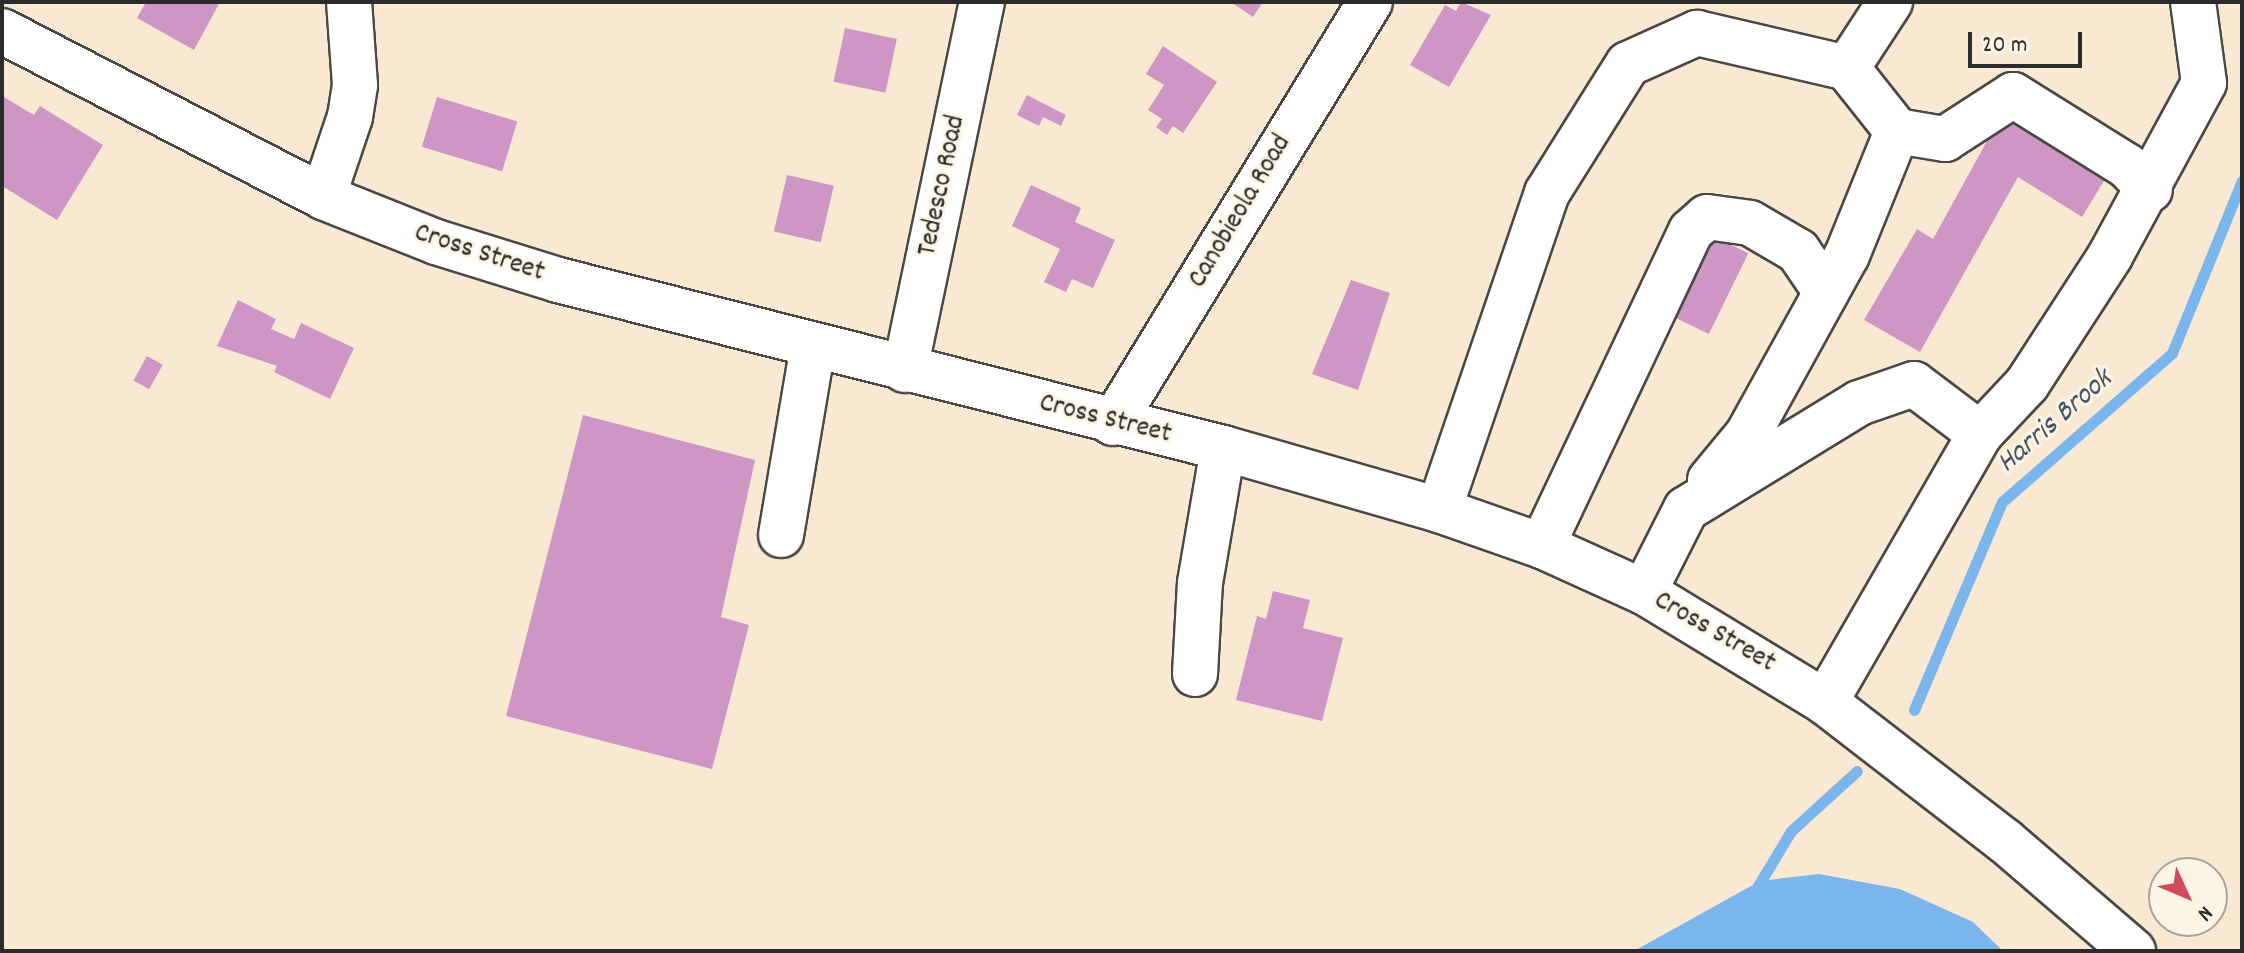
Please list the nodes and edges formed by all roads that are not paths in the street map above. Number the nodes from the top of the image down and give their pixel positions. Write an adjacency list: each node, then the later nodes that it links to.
1 (349, 2): 10 (street)
2 (982, 2): 13 (street, Tedesco Road)
3 (1370, 2): 14 (street, Canobieola Road)
4 (1890, 2): 7 (street)
5 (2193, 2): 9 (street)
6 (2, 31): 10 (street, Cross Street)
7 (1847, 68): 8 (street); 18 (street)
8 (1897, 131): 9 (street); 11 (street)
9 (2150, 190): 15 (street)
10 (323, 197): 12 (street, Cross Street)
11 (1826, 292): 17 (street); 20 (street)
12 (813, 346): 13 (street, Cross Street); 19 (street)
13 (905, 370): 14 (street, Cross Street)
14 (1113, 423): 16 (street, Cross Street)
15 (1980, 434): 17 (street); 23 (street)
16 (1223, 448): 18 (street, Cross Street); 22 (street)
17 (1686, 509): 21 (street)
18 (1439, 510): 20 (street, Cross Street)
19 (781, 535)
20 (1542, 546): 21 (street, Cross Street)
21 (1644, 592): 23 (street, Cross Street)
22 (1195, 674)
23 (1825, 702): 24 (street, Cross Street)
24 (2133, 951)

